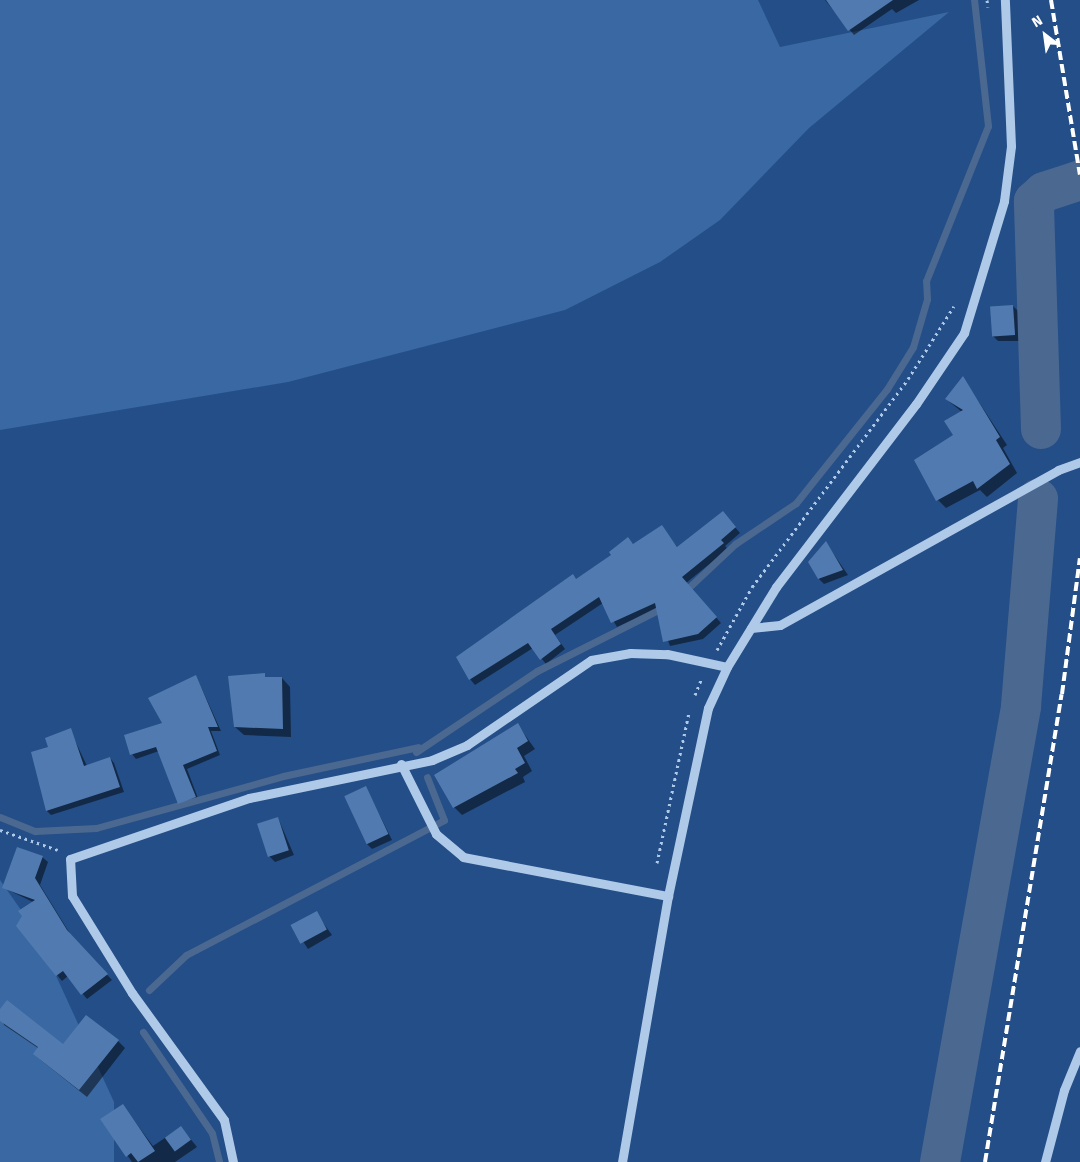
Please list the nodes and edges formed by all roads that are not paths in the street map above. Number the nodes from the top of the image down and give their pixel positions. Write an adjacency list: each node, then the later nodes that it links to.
1 (1005, 0): 3 (street)
2 (1080, 462): 3 (street)
3 (751, 628): 4 (street)
4 (727, 667): 5 (street); 6 (street)
5 (401, 764): 6 (street); 8 (street)
6 (668, 896): 9 (street)
7 (1080, 1050): 10 (street)
8 (233, 1162)
9 (622, 1162)
10 (1045, 1162)

